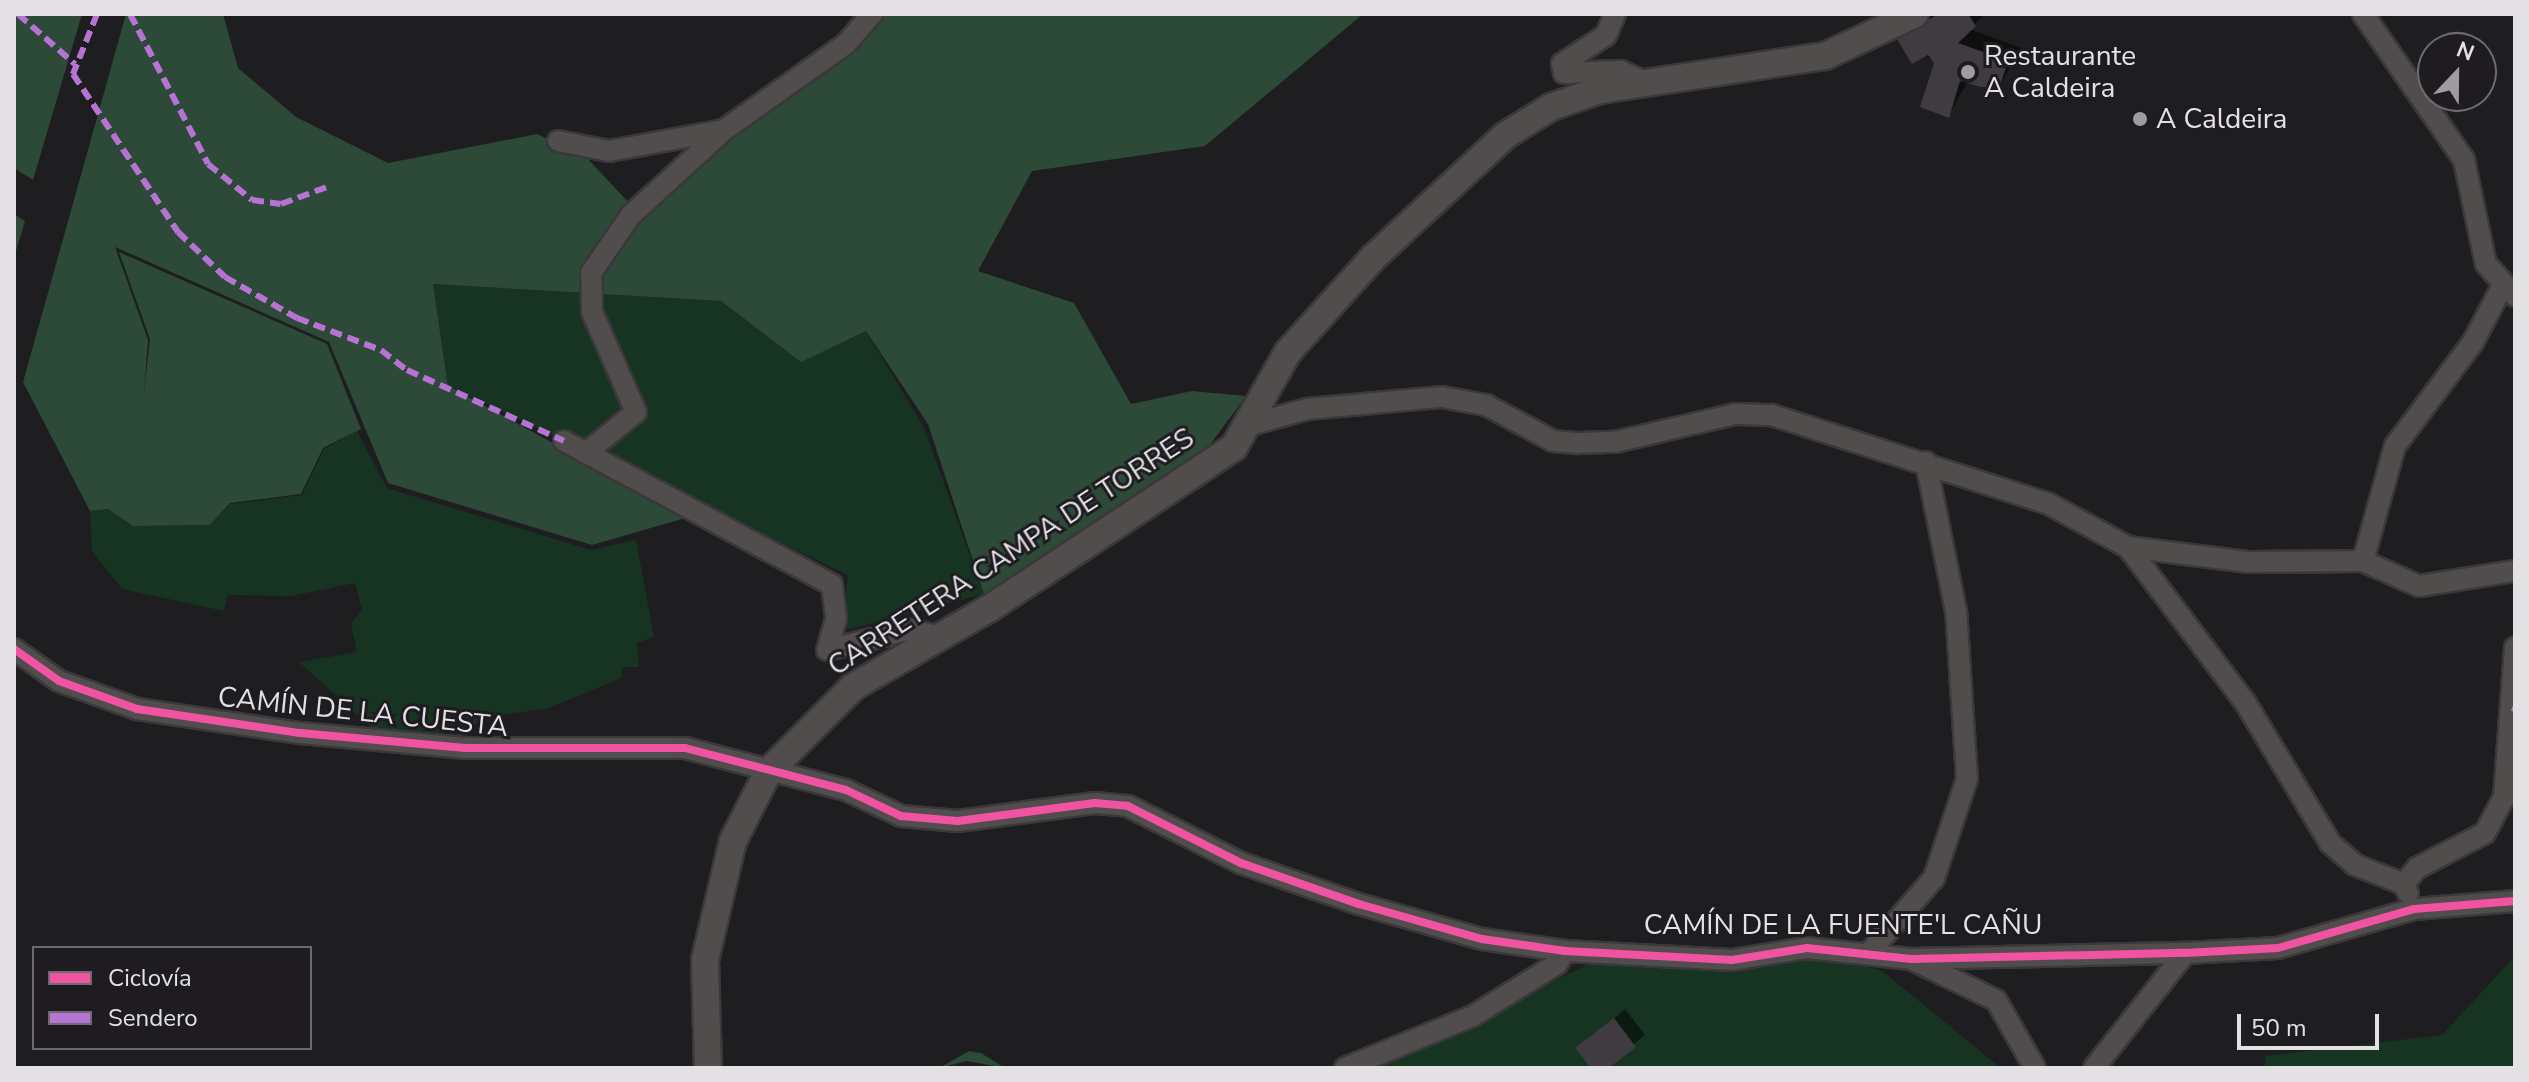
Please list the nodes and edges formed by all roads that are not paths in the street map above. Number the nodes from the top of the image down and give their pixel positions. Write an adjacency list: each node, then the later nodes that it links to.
1 (872, 14): 6 (street)
2 (1615, 14): 5 (street)
3 (1915, 14): 5 (street, CARRETERA CAMPA DE TORRES)
4 (2363, 14): 8 (street)
5 (1645, 82): 9 (street, CARRETERA CAMPA DE TORRES)
6 (724, 130): 7 (street); 11 (street)
7 (558, 141)
8 (2509, 292): 14 (street)
9 (1246, 426): 12 (street); 16 (street, CARRETERA CAMPA DE TORRES)
10 (564, 441): 11 (street)
11 (587, 452): 16 (street)
12 (1926, 462): 13 (street); 24 (street)
13 (2128, 547): 14 (street); 20 (street)
14 (2363, 561): 15 (street)
15 (2515, 571)
16 (939, 637): 19 (street, CARRETERA CAMPA DE TORRES)
17 (2515, 647): 20 (street)
18 (14, 649): 19 (street, CAMÍN DE LA CUESTA)
19 (768, 772): 23 (street, CAMÍN DE LA FUENTE'L CAÑU); 27 (street, CARRETERA CAMPA DE TORRES)
20 (2404, 884): 22 (street)
21 (2515, 901): 22 (street, CAMÍN DE LA FUENTE'L CAÑU)
22 (2414, 909): 25 (street, CAMÍN DE LA FUENTE'L CAÑU)
23 (1565, 951): 24 (street, CAMÍN DE LA FUENTE'L CAÑU); 28 (street)
24 (1869, 953): 26 (street, CAMÍN DE LA FUENTE'L CAÑU)
25 (2185, 953): 26 (street, CAMÍN DE LA FUENTE'L CAÑU); 30 (street)
26 (1911, 959): 29 (street)
27 (708, 1068)
28 (1345, 1068)
29 (2035, 1068)
30 (2094, 1068)

